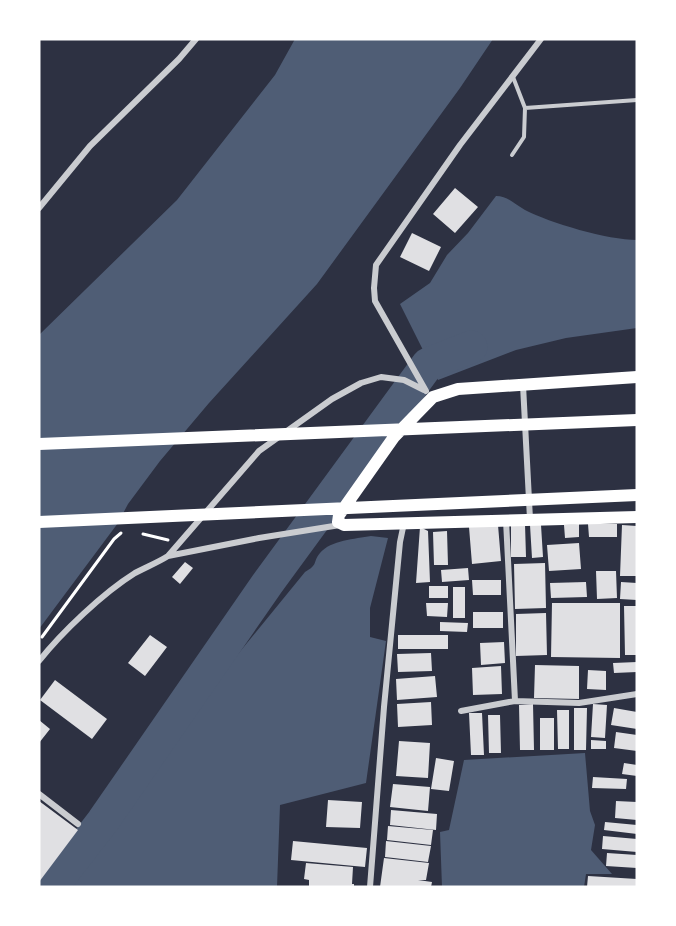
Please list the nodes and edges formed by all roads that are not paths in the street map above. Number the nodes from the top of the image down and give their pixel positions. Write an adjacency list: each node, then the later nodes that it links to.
1 (196, 39): 7 (street)
2 (542, 39): 3 (street)
3 (513, 77): 5 (lane); 10 (street)
4 (637, 100): 5 (lane)
5 (525, 108): 6 (lane)
6 (512, 155)
7 (39, 208)
8 (637, 377): 9 (highway)
9 (523, 385): 10 (highway); 15 (street)
10 (425, 390): 19 (highway); 20 (street)
11 (637, 420): 12 (highway)
12 (39, 444)
13 (637, 495): 17 (highway)
14 (637, 517): 15 (highway)
15 (530, 519): 16 (highway)
16 (506, 520): 18 (highway); 23 (street)
17 (39, 522)
18 (404, 522): 19 (highway); 27 (street)
19 (344, 525): 20 (street)
20 (168, 556): 21 (street)
21 (39, 661)
22 (637, 694): 23 (street)
23 (515, 701): 24 (street)
24 (461, 711)
25 (39, 794): 26 (street)
26 (78, 824)
27 (370, 887)

